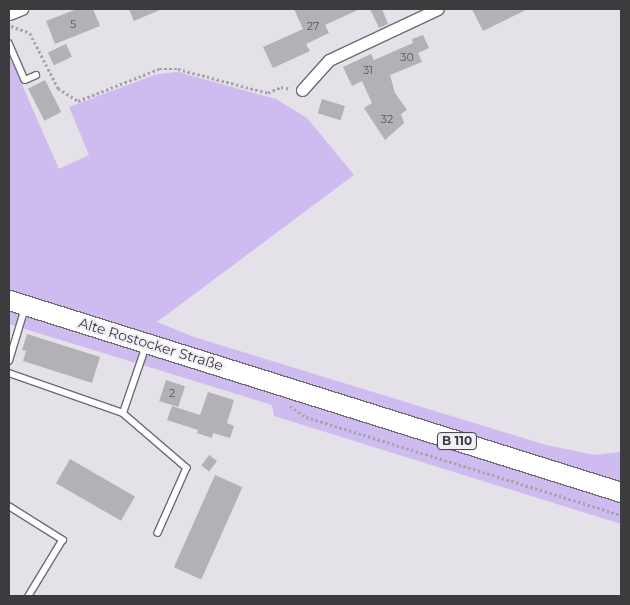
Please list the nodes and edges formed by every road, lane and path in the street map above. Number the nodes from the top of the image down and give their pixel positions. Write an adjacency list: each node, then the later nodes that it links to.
1 (22, 9): 3 (street)
2 (438, 9): 7 (street)
3 (9, 14)
4 (9, 20): 7 (path)
5 (9, 43): 6 (lane)
6 (36, 75)
7 (302, 90)
8 (17, 303): 9 (main road, Alte Rostocker Straße / B 110); 10 (lane)
9 (147, 343): 12 (main road, Alte Rostocker Straße / B 110); 13 (lane)
10 (9, 361)
11 (9, 373): 13 (lane)
12 (289, 396): 14 (main road, B 110); 16 (path)
13 (122, 412): 17 (lane)
14 (621, 492)
15 (9, 506): 18 (lane)
16 (621, 515)
17 (158, 533)
18 (29, 596)

